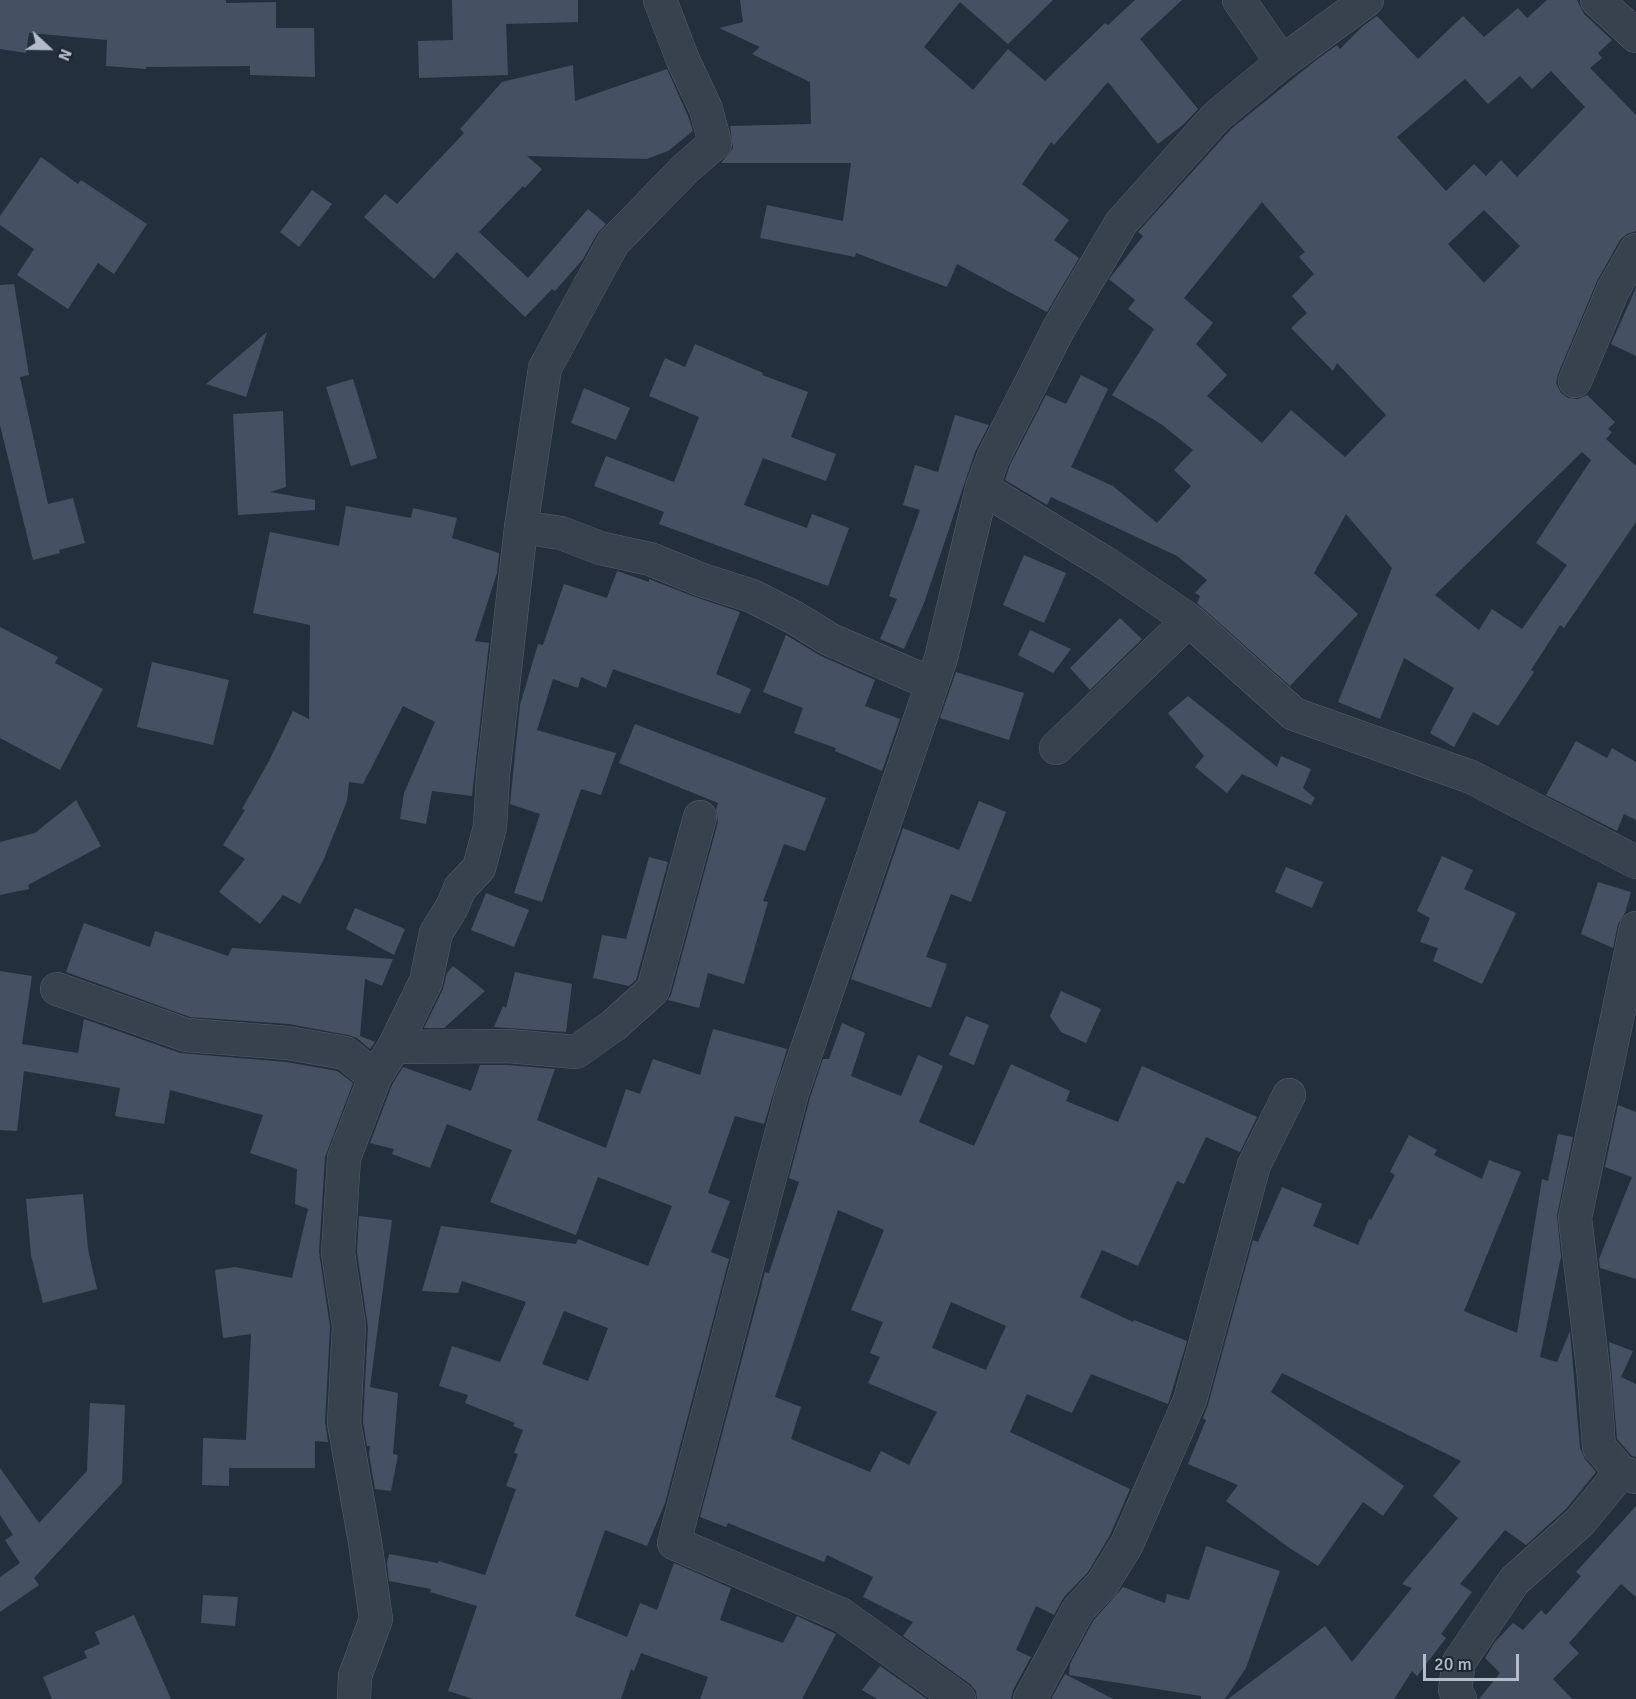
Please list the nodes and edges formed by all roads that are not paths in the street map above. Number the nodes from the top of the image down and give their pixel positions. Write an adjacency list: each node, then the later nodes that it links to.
1 (660, 0): 10 (street)
2 (1239, 0): 6 (street)
3 (1367, 0): 6 (street)
4 (1597, 0): 5 (street)
5 (1636, 36)
6 (1282, 62): 9 (street)
7 (1636, 250): 8 (street)
8 (1575, 381)
9 (982, 488): 11 (street); 12 (street)
10 (521, 527): 12 (street); 18 (street)
11 (1189, 620): 13 (street); 15 (street)
12 (932, 684): 24 (street)
13 (1056, 748)
14 (700, 817): 18 (street)
15 (1636, 862)
16 (1636, 928): 19 (street)
17 (57, 989): 20 (street)
18 (394, 1047): 20 (street)
19 (1624, 1050): 22 (street)
20 (375, 1077): 23 (street)
21 (1288, 1095): 25 (street)
22 (1628, 1474): 26 (street)
23 (354, 1699)
24 (959, 1699)
25 (1030, 1699)
26 (1460, 1699)

